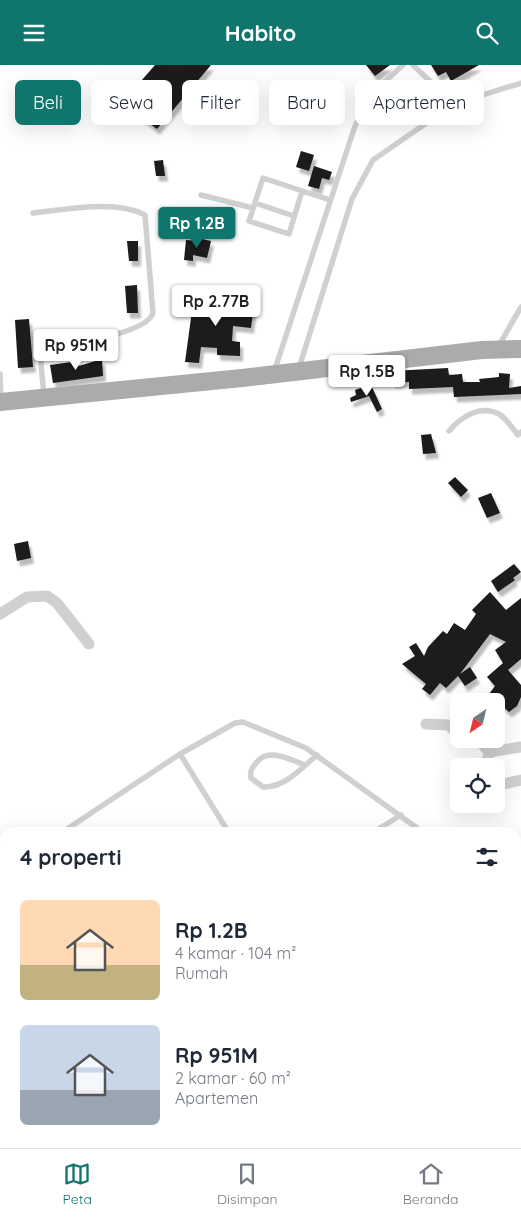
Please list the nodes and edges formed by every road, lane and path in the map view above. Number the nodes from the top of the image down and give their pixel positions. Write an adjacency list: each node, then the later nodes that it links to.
1 (403, 65): 9 (lane)
2 (413, 65): 3 (lane)
3 (429, 80)
4 (521, 83): 5 (lane)
5 (484, 95)
6 (424, 125): 16 (lane)
7 (302, 191): 9 (lane); 10 (lane); 12 (lane)
8 (201, 195): 10 (lane)
9 (330, 199): 18 (lane)
10 (254, 206): 12 (lane); 12 (lane)
11 (33, 213): 19 (lane)
12 (294, 216)
13 (521, 307): 14 (lane)
14 (498, 349): 15 (main road); 16 (main road)
15 (521, 349)
16 (298, 370): 18 (main road)
17 (0, 373): 20 (lane)
18 (274, 374): 19 (main road)
19 (44, 399): 20 (main road)
20 (0, 402)
21 (449, 431): 22 (lane)
22 (521, 432)
23 (0, 614): 24 (street)
24 (89, 643)
25 (426, 723): 26 (street)
26 (450, 727)
27 (521, 747): 29 (street)
28 (486, 748): 29 (street)
29 (489, 752): 32 (street)
30 (180, 754): 31 (lane); 37 (lane); 38 (lane)
31 (317, 755): 33 (lane); 36 (lane)
32 (488, 758)
33 (305, 765): 33 (lane)
34 (521, 780): 35 (street)
35 (505, 784)
36 (401, 815): 39 (lane); 40 (lane)
37 (70, 827)
38 (225, 827)
39 (382, 827)
40 (416, 827)

